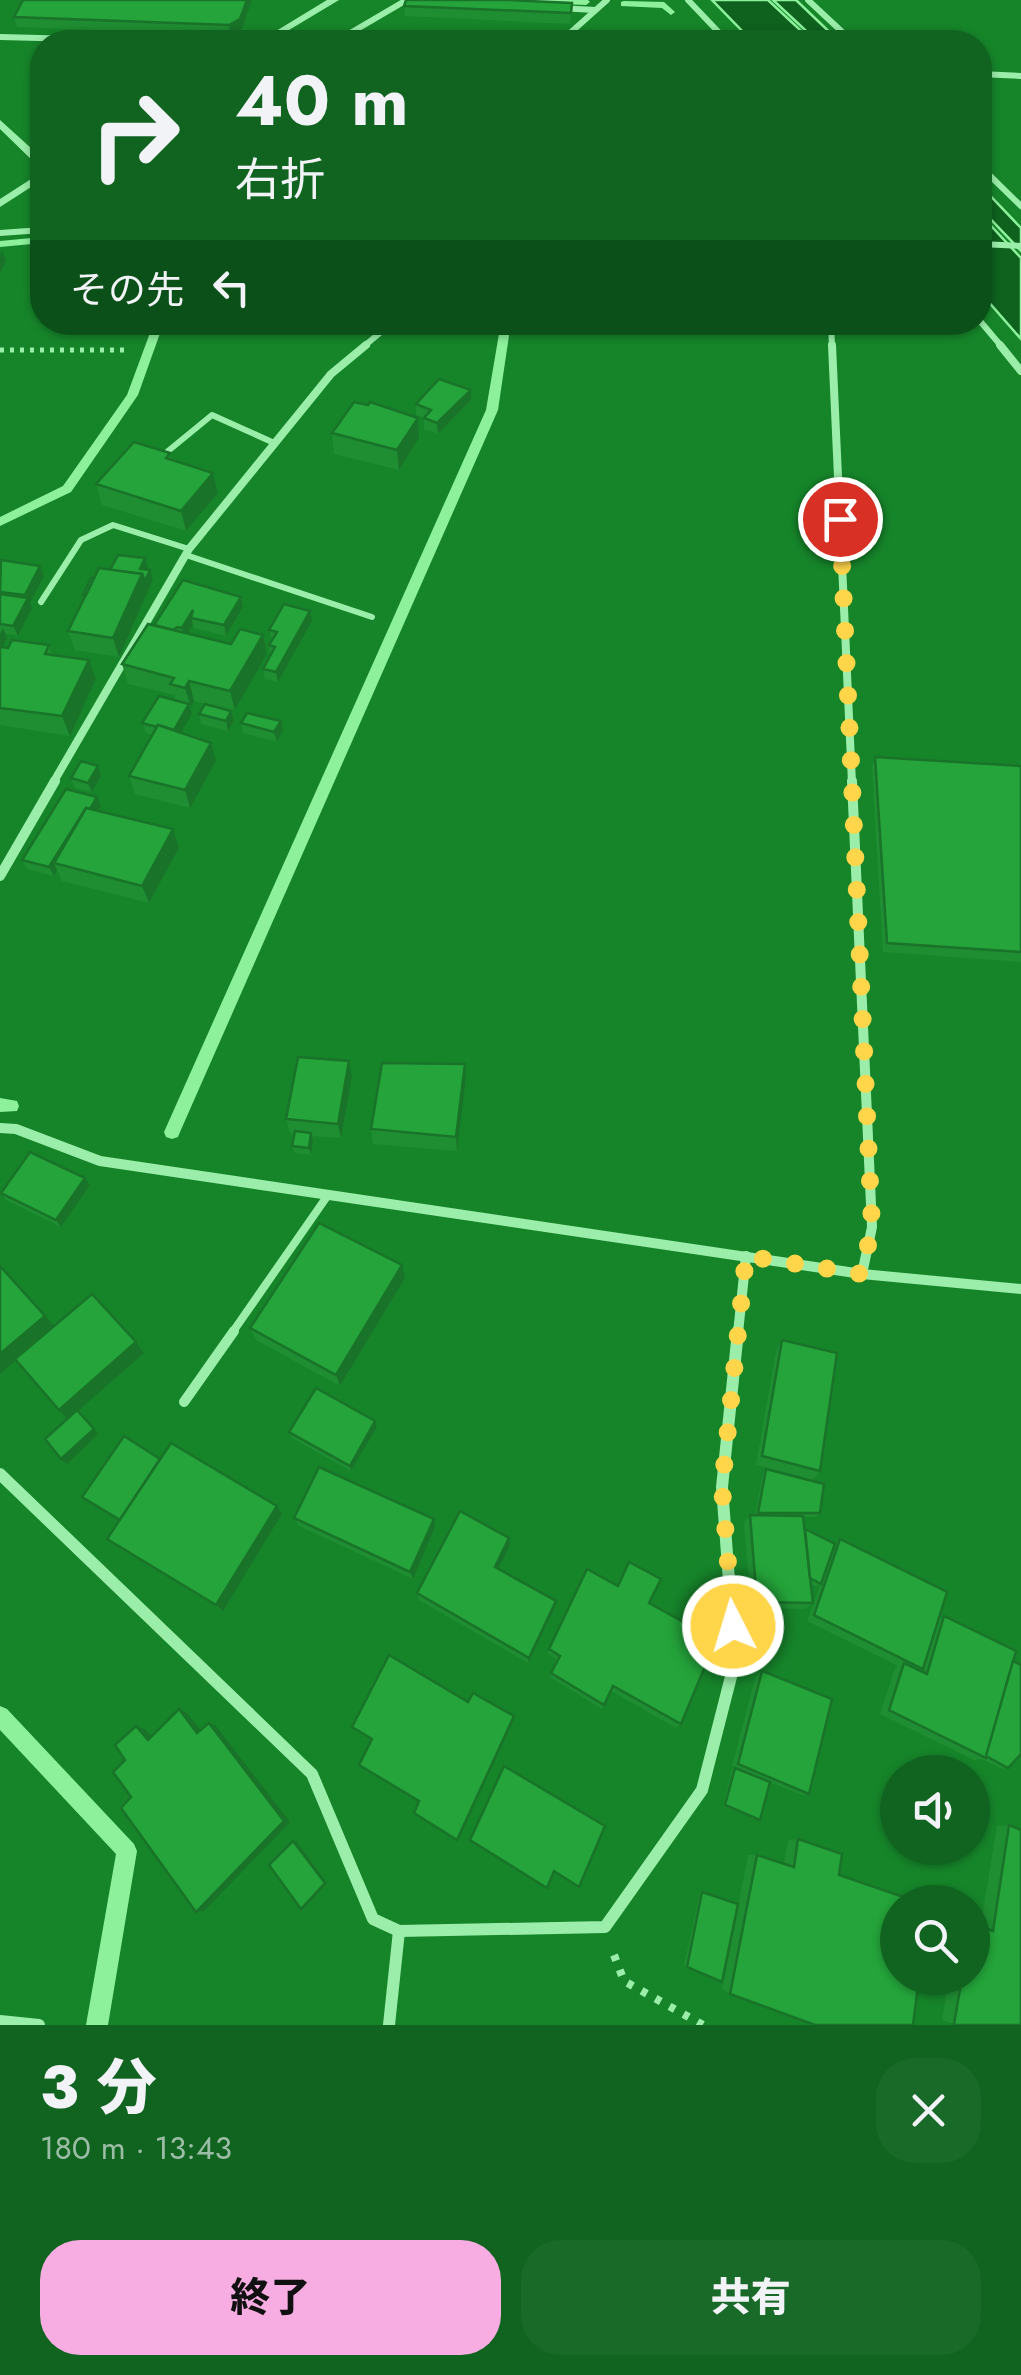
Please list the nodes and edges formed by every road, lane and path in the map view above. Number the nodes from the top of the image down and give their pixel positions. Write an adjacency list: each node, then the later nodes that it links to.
1 (334, 0): 8 (street)
2 (608, 0): 7 (street)
3 (688, 0): 11 (street)
4 (808, 0): 12 (street)
5 (424, 2): 9 (street)
6 (557, 8): 7 (street)
7 (594, 10): 10 (street)
8 (283, 30)
9 (355, 30)
10 (573, 30)
11 (717, 30)
12 (840, 30)
13 (0, 37): 14 (street)
14 (30, 38)
15 (992, 75): 16 (street)
16 (1021, 76)
17 (0, 124): 18 (street)
18 (30, 153)
19 (992, 178): 22 (street)
20 (30, 183): 21 (street)
21 (0, 204)
22 (1021, 206)
23 (30, 231): 24 (street)
24 (0, 234)
25 (992, 245): 26 (street)
26 (1021, 246)
27 (377, 335): 33 (street)
28 (832, 335): 42 (street)
29 (991, 335): 32 (street)
30 (0, 350): 31 (path)
31 (129, 350)
32 (1021, 372)
33 (272, 442): 34 (lane); 35 (street)
34 (159, 458)
35 (188, 552): 36 (lane); 37 (lane); 38 (street)
36 (41, 602)
37 (372, 616)
38 (0, 876)
39 (0, 1128): 40 (street)
40 (328, 1194): 41 (street); 44 (lane)
41 (746, 1256): 42 (street); 46 (street)
42 (862, 1274): 43 (street)
43 (1021, 1289)
44 (184, 1402)
45 (0, 1474): 47 (street)
46 (605, 1927): 47 (street); 51 (path)
47 (399, 1932): 50 (street)
48 (0, 2021): 49 (street)
49 (39, 2025)
50 (388, 2025)
51 (703, 2025)

